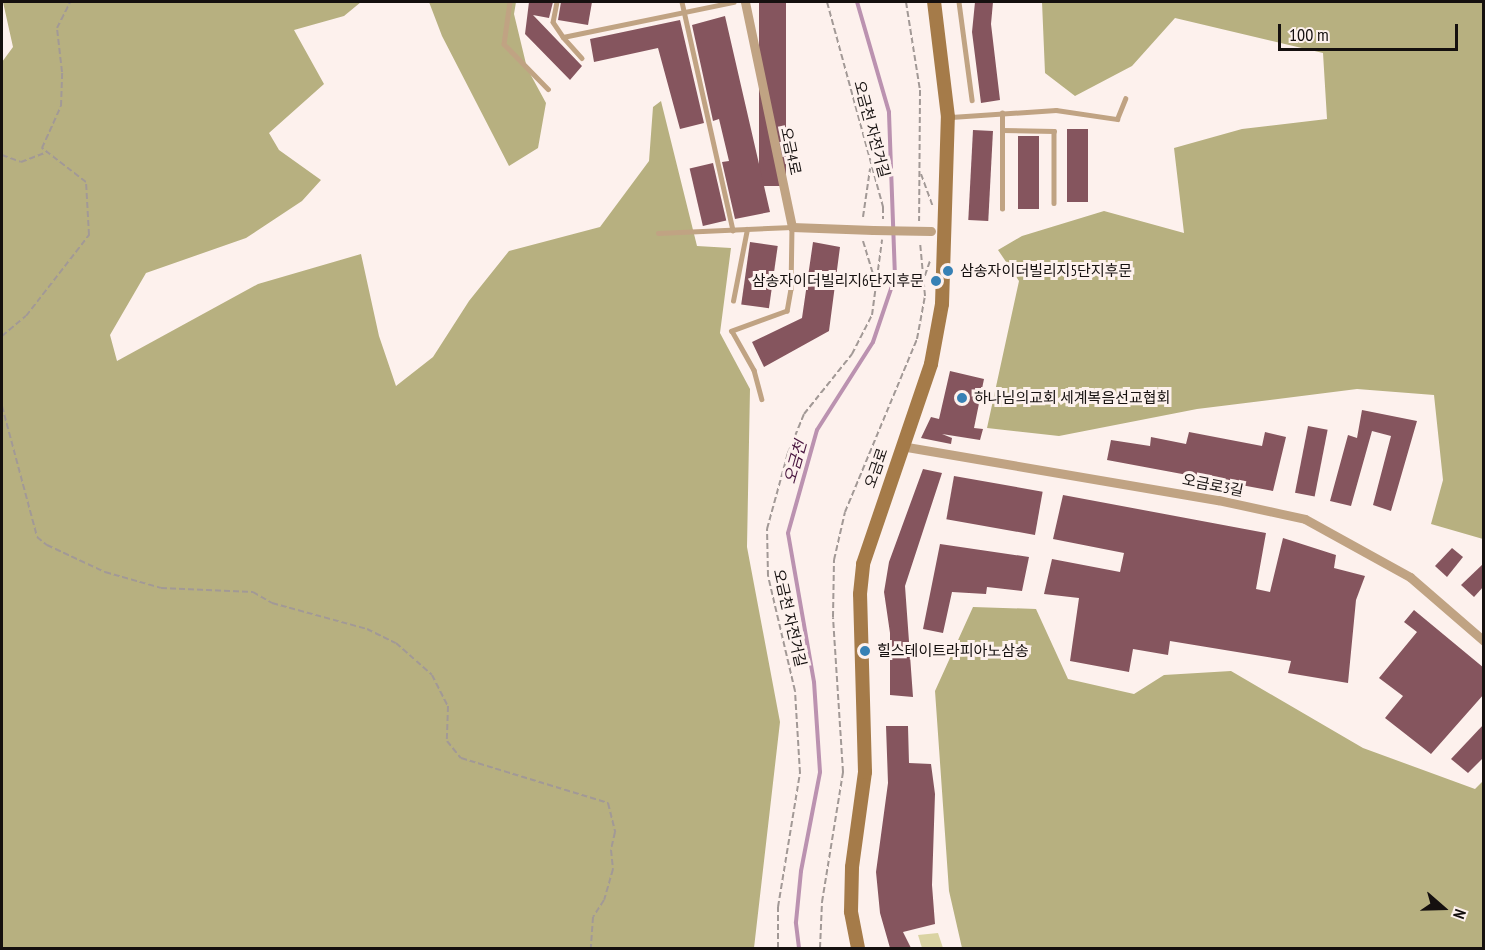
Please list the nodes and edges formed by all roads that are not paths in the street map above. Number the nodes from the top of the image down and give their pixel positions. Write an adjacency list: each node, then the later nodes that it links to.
1 (510, 2): 11 (lane)
2 (557, 2): 9 (lane)
3 (682, 2): 8 (lane)
4 (733, 2): 8 (lane)
5 (745, 2): 19 (street, 오금4로)
6 (934, 2): 15 (street, 오금로)
7 (959, 2): 13 (lane)
8 (685, 11): 9 (lane); 21 (lane)
9 (563, 37): 10 (lane)
10 (582, 58)
11 (548, 89)
12 (1125, 99): 14 (lane)
13 (972, 100)
14 (1002, 113): 15 (lane); 16 (lane)
15 (948, 117): 22 (street, 오금로)
16 (1002, 130): 17 (lane); 18 (lane)
17 (1054, 203)
18 (1002, 209)
19 (792, 227): 20 (lane); 22 (street, bridge); 25 (lane)
20 (747, 229): 21 (lane); 24 (lane)
21 (733, 230): 23 (lane)
22 (946, 232): 26 (street, 오금로)
23 (658, 233)
24 (733, 301)
25 (762, 399)
26 (901, 446): 27 (street, 오금로3길); 28 (street, 오금로)
27 (1484, 641)
28 (858, 948)

